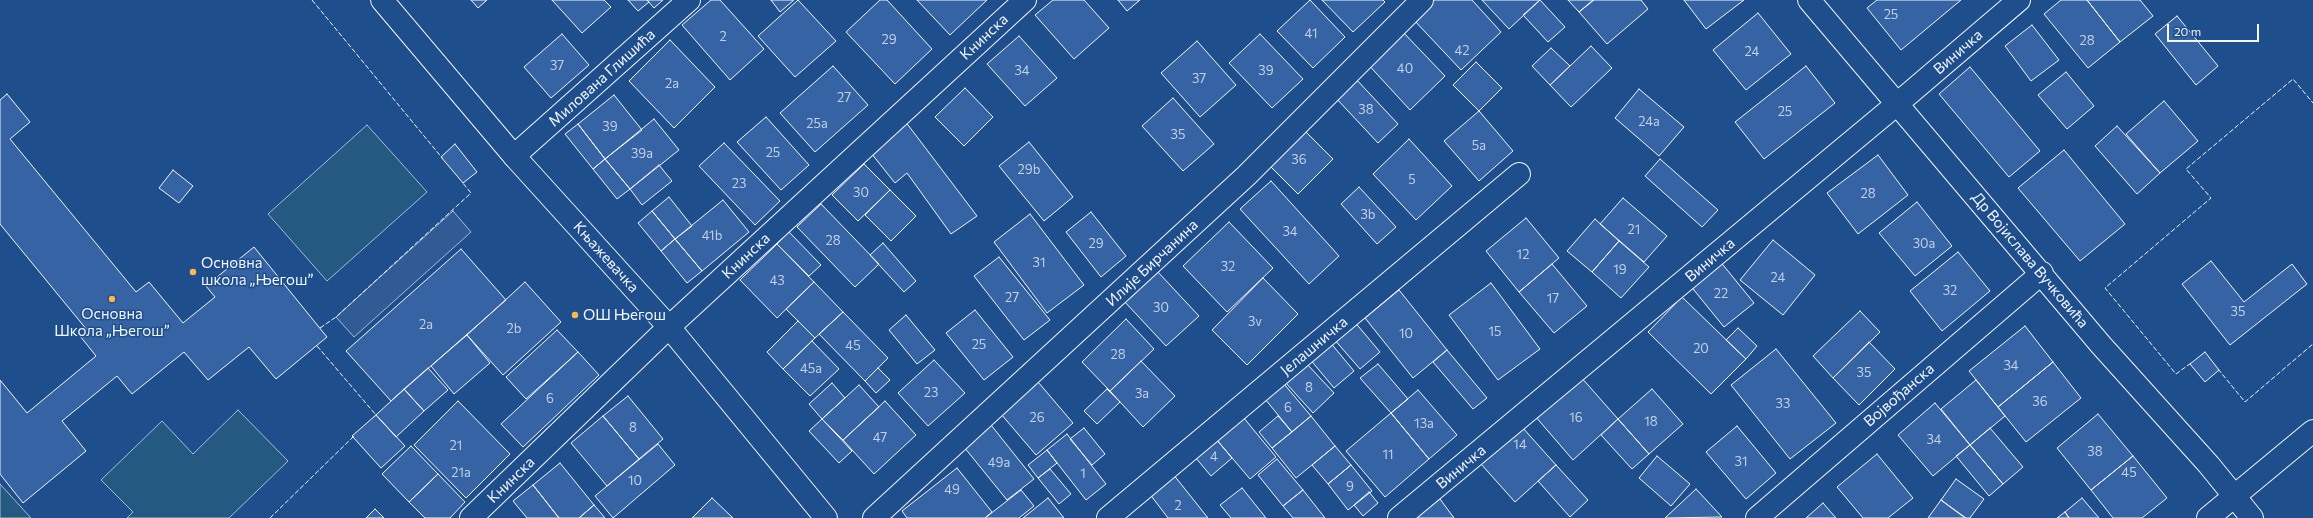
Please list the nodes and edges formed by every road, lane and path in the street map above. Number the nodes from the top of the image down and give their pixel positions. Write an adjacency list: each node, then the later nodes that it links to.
1 (382, 0): 8 (street, Књажевачка)
2 (689, 0): 8 (street, Милована Глишића)
3 (1025, 0): 11 (street, Книнска)
4 (1422, 0): 16 (street, Илије Бирчанина)
5 (1809, 0): 7 (street, Др Војислава Вучковића)
6 (2019, 0): 7 (street, Виничка)
7 (1897, 104): 10 (street, Др Војислава Вучковића); 18 (street, Виничка)
8 (514, 156): 11 (street, Књажевачка)
9 (1520, 174): 17 (street, Јелашничка)
10 (2042, 273): 13 (street, Др Војислава Вучковића); 19 (street, Војвођанска)
11 (669, 326): 14 (street, Книнска); 15 (street, Књажевачка)
12 (2313, 431): 13 (street)
13 (2235, 495): 20 (street); 21 (street, Др Војислава Вучковића)
14 (471, 518)
15 (826, 518)
16 (874, 518)
17 (1108, 518)
18 (1399, 518)
19 (1757, 518)
20 (2208, 518)
21 (2252, 518)

